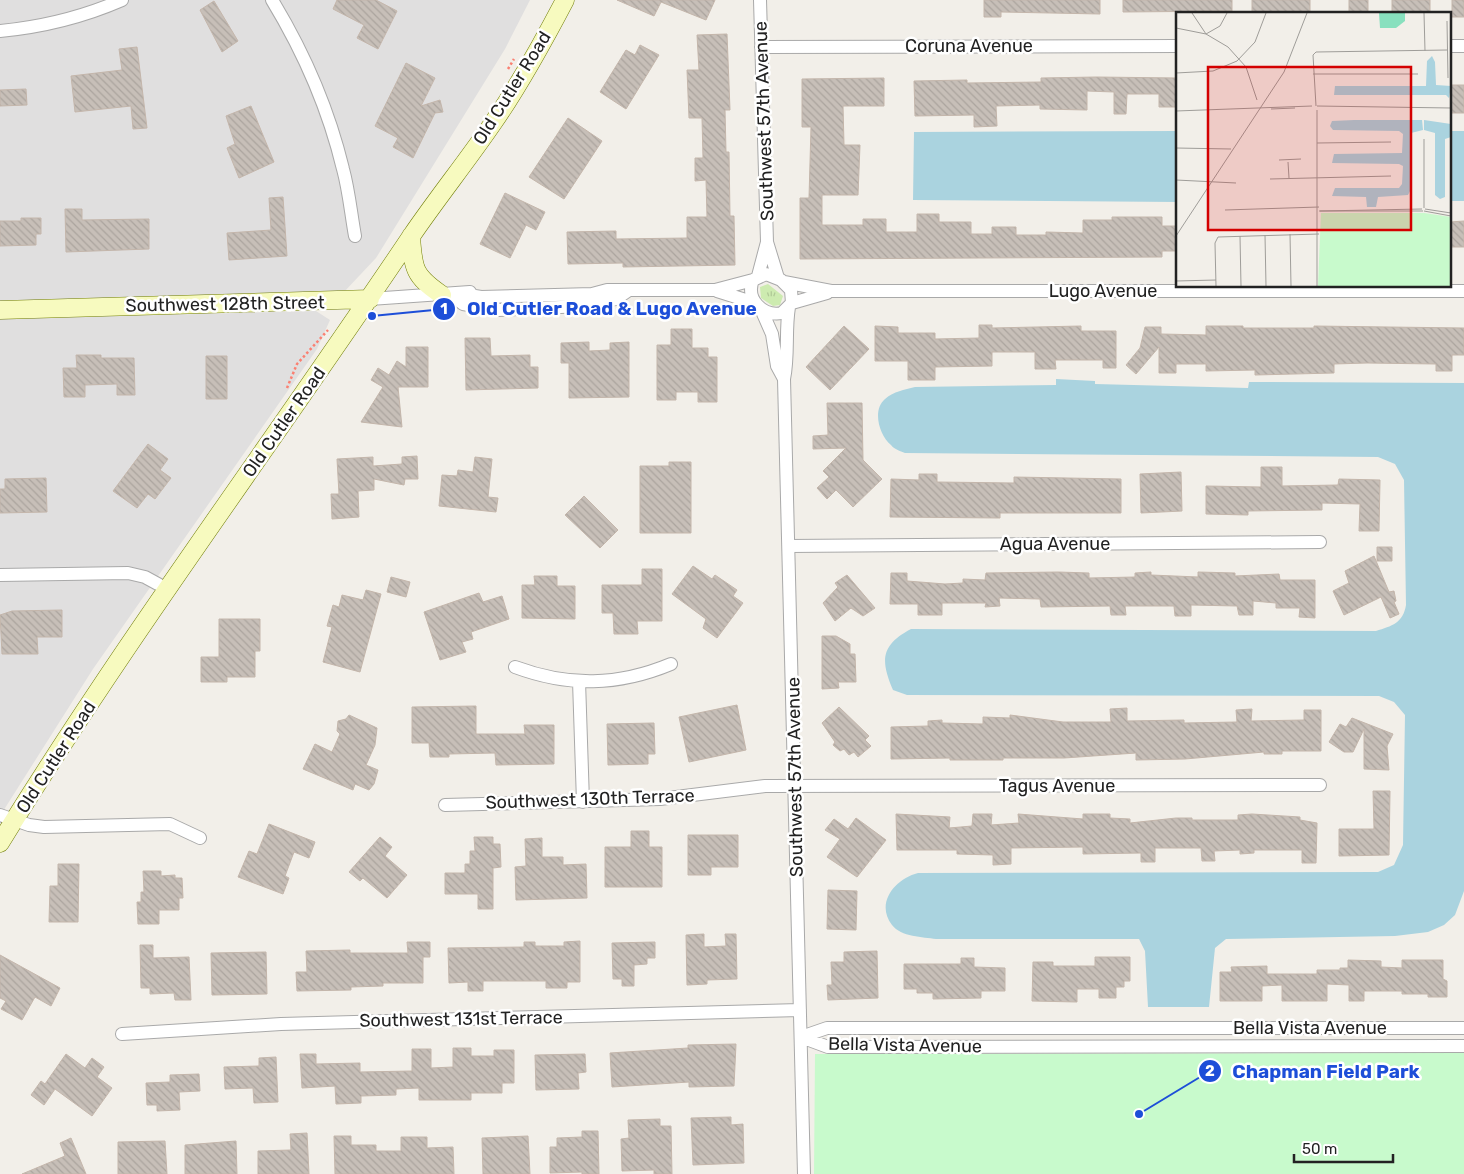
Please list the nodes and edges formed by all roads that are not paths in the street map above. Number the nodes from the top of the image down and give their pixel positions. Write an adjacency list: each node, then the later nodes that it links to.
1 (122, 0): 5 (street)
2 (272, 0): 8 (street)
3 (565, 0): 9 (main road, Old Cutler Road)
4 (760, 0): 7 (street, Southwest 57th Avenue)
5 (0, 31)
6 (1176, 46): 7 (street, Coruna Avenue)
7 (761, 47): 10 (street, Southwest 57th Avenue)
8 (355, 236)
9 (412, 236): 17 (main road); 18 (main road, Old Cutler Road)
10 (767, 242): 11 (street, Southwest 57th Avenue); 12 (street, Southwest 57th Avenue)
11 (755, 278): 12 (street); 14 (street, Southwest 128th Street); 20 (street)
12 (781, 280): 15 (street); 19 (street)
13 (629, 290): 14 (street, Southwest 128th Street); 17 (street, Southwest 128th Street); 17 (street, Southwest 128th Street)
14 (715, 290): 20 (street, Southwest 128th Street)
15 (831, 291): 16 (street, Lugo Avenue); 19 (street)
16 (1464, 291)
17 (452, 294): 18 (street, Southwest 128th Street)
18 (370, 299): 21 (main road, Southwest 128th Street); 26 (main road, Old Cutler Road)
19 (790, 305): 20 (street); 22 (street, Southwest 57th Avenue)
20 (758, 306): 22 (street, Southwest 57th Avenue)
21 (0, 310)
22 (784, 379): 24 (street, Southwest 57th Avenue)
23 (1320, 542): 24 (street, Agua Avenue)
24 (789, 546): 31 (street, Southwest 57th Avenue)
25 (0, 575): 26 (street)
26 (167, 589): 34 (main road, Old Cutler Road)
27 (671, 664): 29 (street)
28 (515, 666): 29 (street)
29 (579, 681): 32 (street)
30 (1320, 785): 31 (street, Tagus Avenue)
31 (795, 787): 32 (street, Southwest 130th Terrace); 37 (street, Southwest 57th Avenue)
32 (583, 802): 33 (street, Southwest 130th Terrace)
33 (445, 805)
34 (7, 818): 35 (street); 36 (main road, Old Cutler Road)
35 (200, 838)
36 (0, 843)
37 (800, 1010): 39 (street, Southwest 131st Terrace); 40 (street, Southwest 57th Avenue)
38 (1464, 1028): 40 (street, Bella Vista Avenue)
39 (122, 1034)
40 (801, 1037): 41 (street, Bella Vista Avenue); 42 (street, Southwest 57th Avenue)
41 (1464, 1046)
42 (804, 1174)

